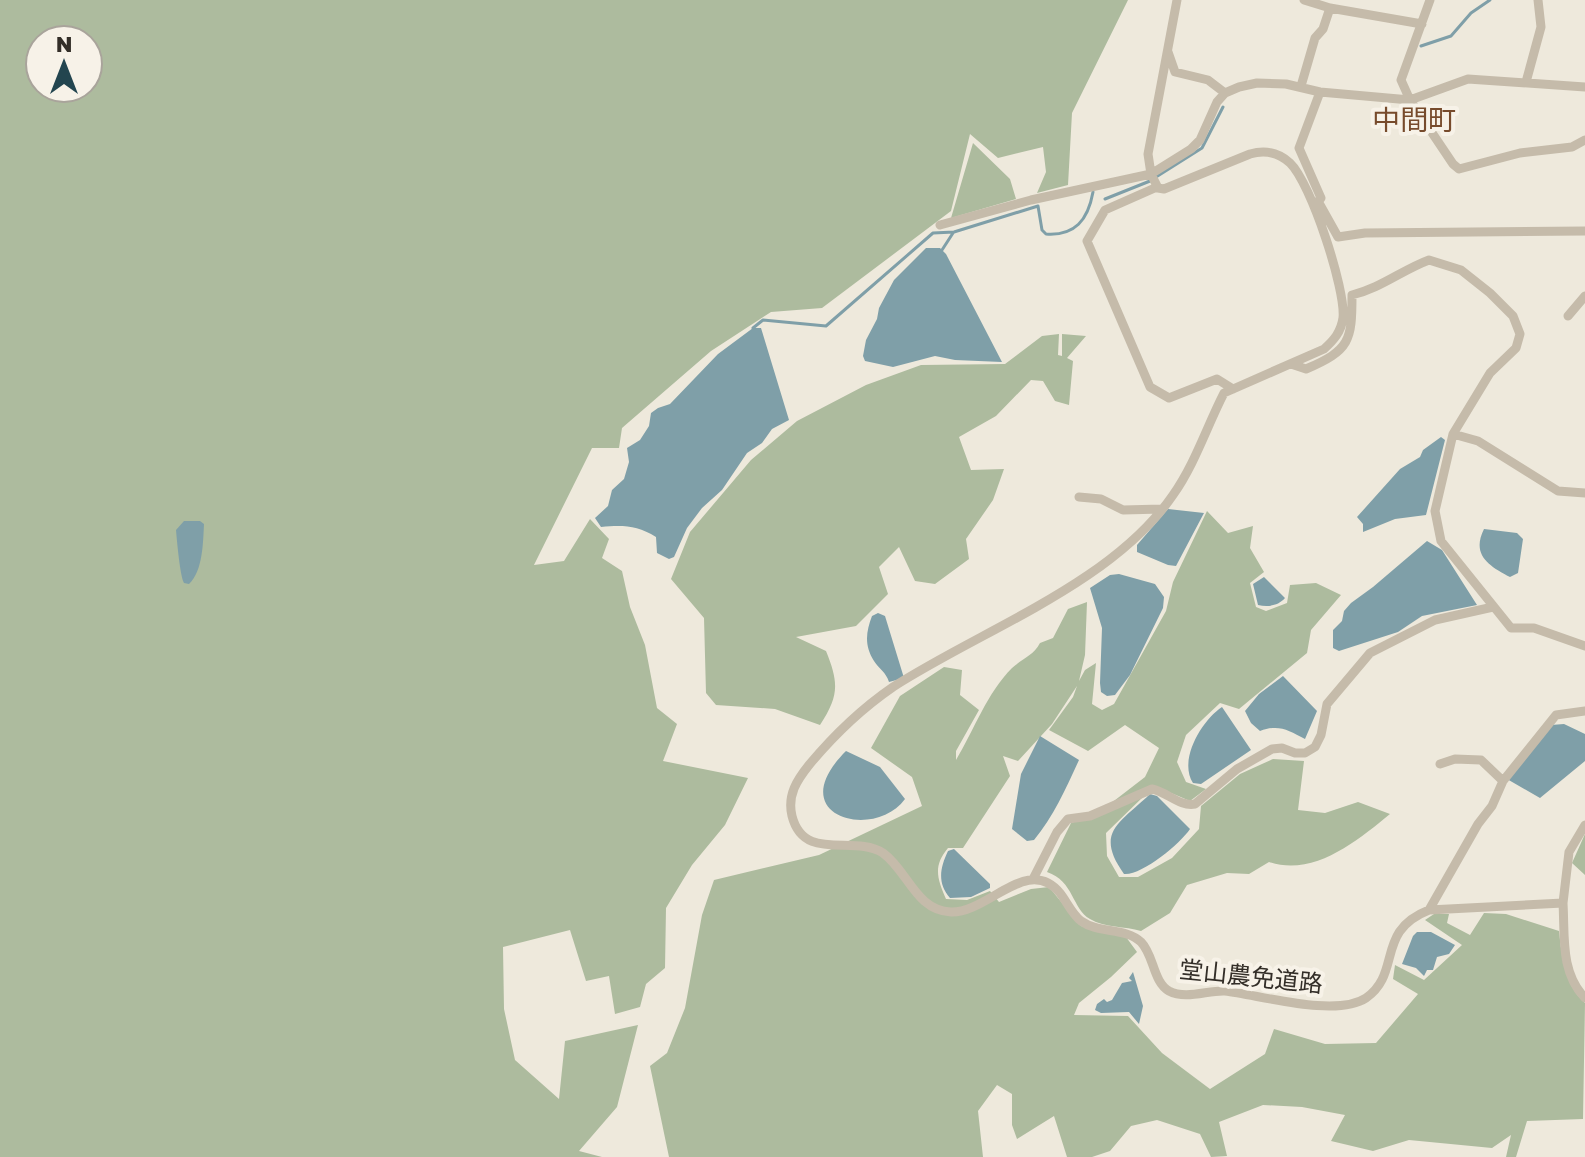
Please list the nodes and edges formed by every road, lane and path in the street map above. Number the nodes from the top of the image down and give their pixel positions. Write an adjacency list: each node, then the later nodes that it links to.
1 (1177, 0): 7 (street)
2 (1304, 0): 5 (street)
3 (1430, 0): 6 (street)
4 (1538, 0): 8 (street)
5 (1330, 8): 6 (street); 9 (street)
6 (1422, 24): 13 (street)
7 (1168, 51): 12 (street); 15 (street)
8 (1526, 82): 10 (street); 13 (street)
9 (1301, 86): 11 (street); 12 (street)
10 (1585, 87)
11 (1320, 92): 13 (street); 16 (street)
12 (1225, 93): 15 (street)
13 (1410, 100): 14 (street)
14 (1585, 140)
15 (1154, 180): 16 (street); 17 (street); 22 (street)
16 (1316, 204): 18 (street); 21 (street)
17 (940, 225)
18 (1585, 231)
19 (1585, 296): 20 (street)
20 (1568, 316)
21 (1291, 364): 22 (street); 23 (street)
22 (1229, 391): 26 (street)
23 (1453, 434): 24 (street); 27 (street)
24 (1585, 493)
25 (1079, 497): 26 (street)
26 (1162, 509): 33 (street)
27 (1493, 607): 28 (street); 33 (street)
28 (1585, 646)
29 (1585, 711): 31 (street)
30 (1440, 764): 31 (street)
31 (1503, 781): 35 (street)
32 (1585, 825): 34 (street)
33 (1033, 879): 35 (street, 堂山農免道路)
34 (1563, 903): 35 (street); 36 (street)
35 (1429, 910)
36 (1585, 998)

